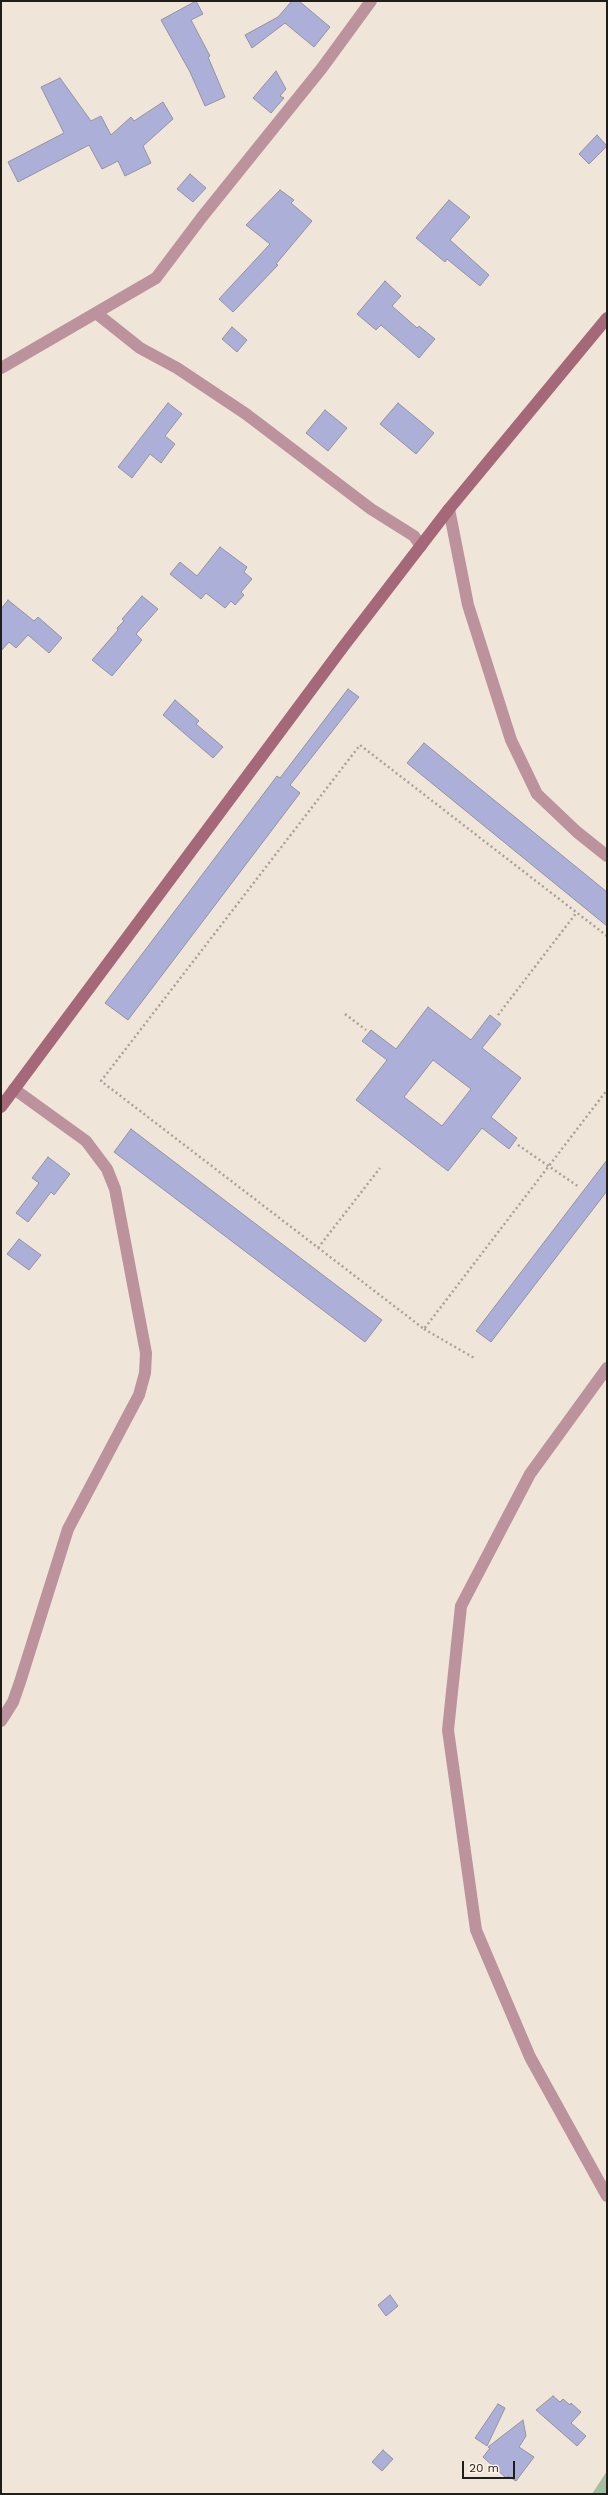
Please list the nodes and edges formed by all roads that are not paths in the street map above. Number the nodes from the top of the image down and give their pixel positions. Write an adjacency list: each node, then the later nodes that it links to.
1 (371, 1): 2 (street)
2 (96, 313): 4 (street); 6 (street)
3 (607, 318): 5 (street)
4 (1, 368)
5 (449, 509): 6 (street); 7 (street)
6 (421, 546): 8 (street)
7 (607, 856)
8 (14, 1089): 9 (street); 11 (street)
9 (1, 1107)
10 (607, 1368): 12 (street)
11 (1, 1721)
12 (607, 2196)

